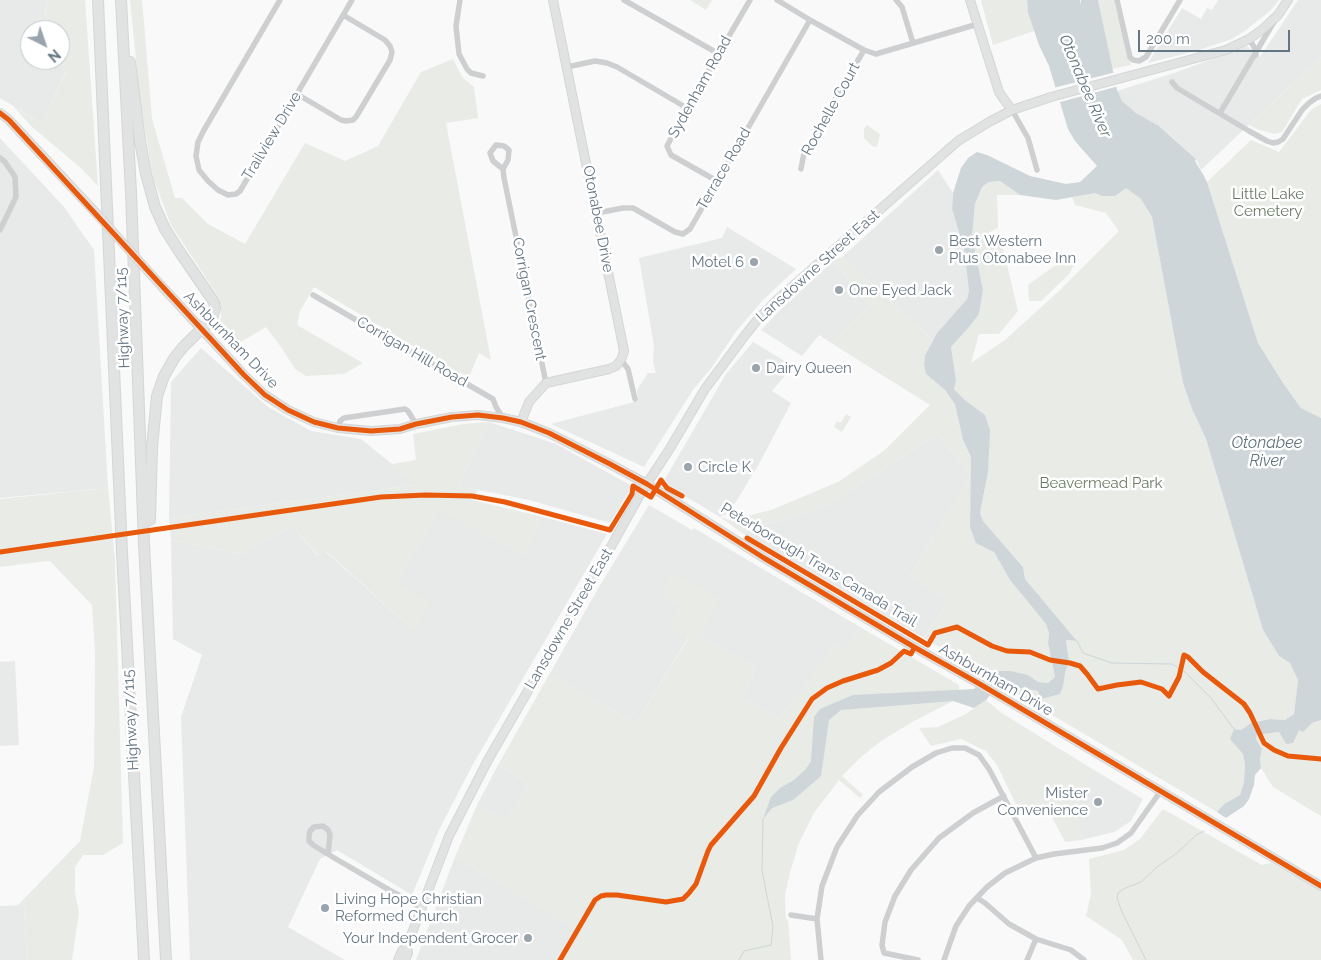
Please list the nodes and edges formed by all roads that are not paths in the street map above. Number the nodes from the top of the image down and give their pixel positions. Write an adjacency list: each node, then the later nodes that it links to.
1 (90, 0): 27 (highway)
2 (98, 0): 27 (highway, Highway 7/115)
3 (120, 0): 53 (highway, Highway 7/115)
4 (125, 0): 44 (highway)
5 (280, 0): 30 (street, Trailview Drive)
6 (352, 0): 17 (street, Trailview Drive)
7 (460, 0): 28 (street)
8 (553, 0): 26 (main road, Otonabee Drive)
9 (624, 0): 24 (street)
10 (750, 0): 24 (street, Sydenham Road)
11 (777, 0): 19 (street)
12 (896, 0): 22 (street)
13 (970, 0): 20 (main road)
14 (1117, 0): 15 (street)
15 (1180, 0)
16 (1288, 0): 18 (main road, Lansdowne Street East)
17 (343, 15): 30 (street, Trailview Drive); 30 (street)
18 (1278, 15): 21 (main road, Lansdowne Street East); 25 (street)
19 (810, 20): 23 (street); 40 (street, Terrace Road)
20 (978, 24): 22 (street); 33 (main road)
21 (1249, 39): 25 (street); 33 (main road, Lansdowne Street East)
22 (913, 43): 23 (street)
23 (864, 50): 38 (street, Rochelle Court)
24 (718, 54): 32 (street, Sydenham Road)
25 (1256, 55): 35 (street)
26 (567, 67): 32 (street); 41 (main road, Otonabee Drive)
27 (101, 75): 65 (highway, Highway 7/115)
28 (483, 76)
29 (1172, 82): 35 (street)
30 (297, 94)
31 (1321, 96): 35 (street)
32 (687, 108): 40 (street, Sydenham Road)
33 (1012, 110): 39 (street); 52 (main road, Lansdowne Street East)
34 (0, 113): 44 (main road, Ashburnham Drive, bridge)
35 (1220, 113)
36 (0, 158): 42 (street)
37 (503, 169): 46 (street, Corrigan Crescent)
38 (801, 169)
39 (1037, 170)
40 (717, 181): 41 (street, Terrace Road)
41 (597, 213): 45 (main road, Otonabee Drive)
42 (0, 230)
43 (313, 295): 48 (street, Corrigan Hill Road)
44 (202, 329): 51 (main road, Ashburnham Drive); 53 (highway)
45 (621, 360): 46 (main road); 47 (street)
46 (546, 383): 49 (main road)
47 (635, 399)
48 (503, 418): 49 (main road, Ashburnham Drive); 50 (main road, Ashburnham Drive)
49 (521, 422): 52 (main road, Ashburnham Drive)
50 (416, 424): 51 (main road, Ashburnham Drive); 51 (street)
51 (338, 428)
52 (646, 484): 54 (main road, Ashburnham Drive); 60 (main road, Lansdowne Street East)
53 (147, 509): 66 (highway, Highway 7/115)
54 (1160, 792): 57 (street); 58 (main road, Ashburnham Drive)
55 (1004, 796): 57 (street); 62 (street); 70 (street)
56 (328, 854): 56 (street); 60 (street)
57 (1036, 858): 59 (street)
58 (1321, 886)
59 (976, 898): 63 (street); 71 (street)
60 (422, 909): 64 (main road, Lansdowne Street East)
61 (791, 914): 62 (street)
62 (817, 919): 69 (street)
63 (1036, 939): 72 (street); 73 (street)
64 (407, 946): 67 (main road, Lansdowne Street East); 68 (main road, Lansdowne Street East)
65 (144, 960)
66 (166, 960)
67 (398, 960)
68 (405, 960)
69 (821, 960)
70 (918, 960)
71 (944, 960)
72 (1027, 960)
73 (1084, 960)

